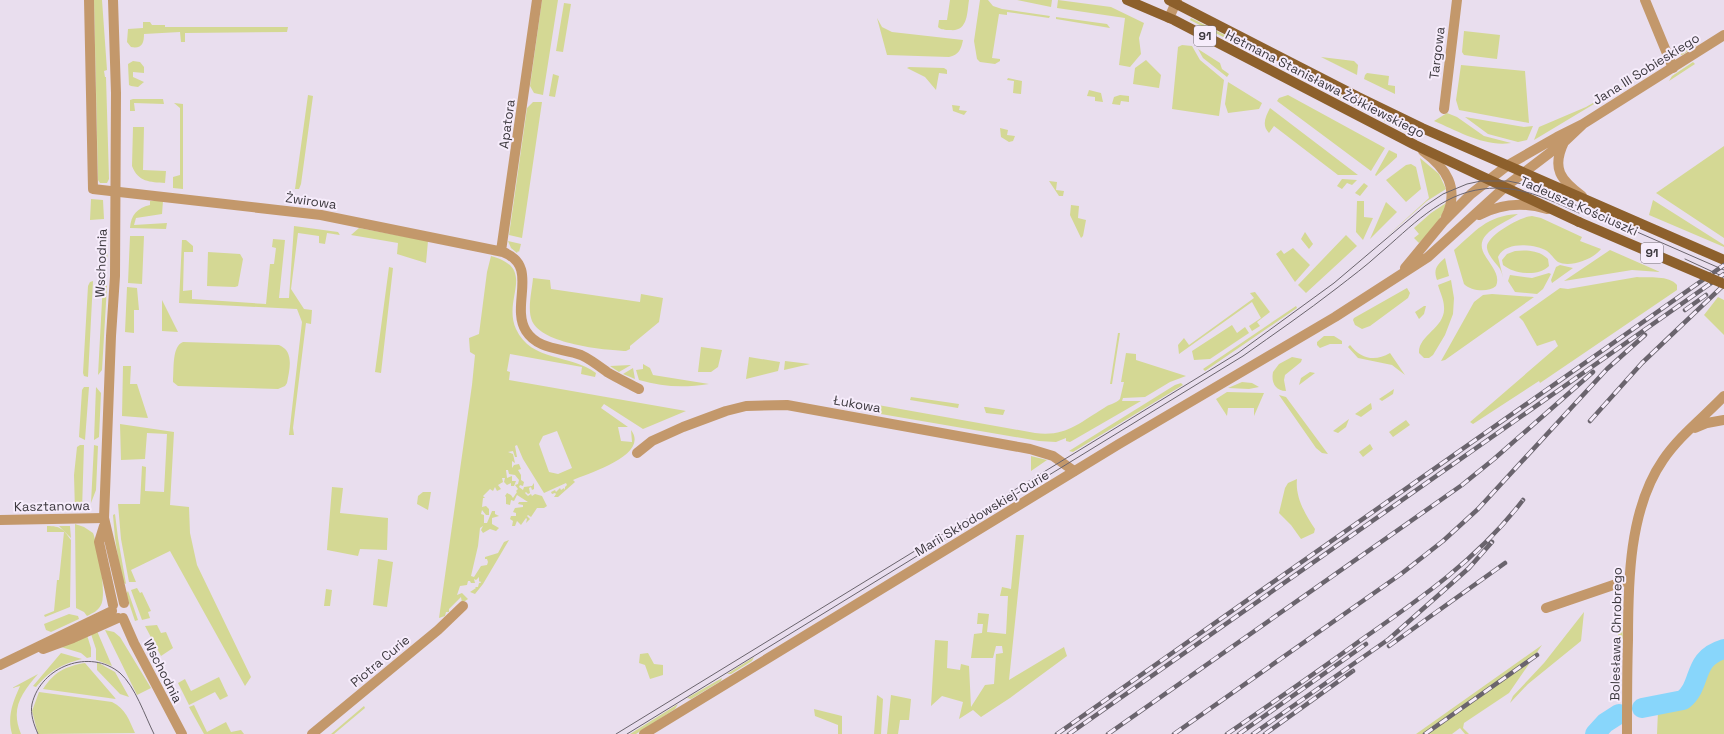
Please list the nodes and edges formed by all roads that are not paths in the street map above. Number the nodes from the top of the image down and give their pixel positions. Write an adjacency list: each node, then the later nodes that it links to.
1 (89, 0): 19 (street, Żwirowa)
2 (113, 0): 19 (street, Wschodnia)
3 (537, 0): 24 (street, Apatora)
4 (1127, 0): 8 (main road, Hetmana Stanisława Żółkiewskiego / 91)
5 (1457, 0): 11 (street, Targowa)
6 (1646, 0): 10 (street)
7 (1174, 1): 8 (street); 15 (main road, Hetmana Stanisława Żółkiewskiego / 91)
8 (1169, 18): 14 (main road, Hetmana Stanisława Żółkiewskiego / 91)
9 (1724, 35): 10 (street, Jana III Sobieskiego)
10 (1673, 68): 12 (street, Jana III Sobieskiego)
11 (1444, 109)
12 (1583, 124): 13 (street, Jana III Sobieskiego); 15 (street, Jana III Sobieskiego)
13 (1564, 142): 16 (street, Jana III Sobieskiego); 20 (street)
14 (1414, 145): 17 (main road, Hetmana Stanisława Żółkiewskiego); 22 (street)
15 (1508, 165): 16 (main road, Hetmana Stanisława Żółkiewskiego); 17 (street, Jana III Sobieskiego)
16 (1525, 173): 18 (street, Jana III Sobieskiego); 20 (main road, Tadeusza Kościuszki)
17 (1489, 180): 18 (main road, Tadeusza Kościuszki); 22 (street, Jana III Sobieskiego)
18 (1505, 187): 21 (main road, Tadeusza Kościuszki); 23 (street, Jana III Sobieskiego)
19 (116, 192): 24 (street, Żwirowa); 35 (street, Wschodnia)
20 (1589, 200): 25 (main road, Tadeusza Kościuszki / 91)
21 (1562, 214): 23 (street); 27 (main road, Tadeusza Kościuszki / 91, bridge)
22 (1443, 222): 26 (street)
23 (1467, 222): 26 (street)
24 (501, 251): 28 (street)
25 (1724, 260)
26 (1400, 274): 33 (street, Marii Skłodowskiej-Curie)
27 (1724, 284)
28 (639, 389)
29 (1724, 396): 31 (street, Bolesława Chrobrego)
30 (1724, 420): 31 (street)
31 (1690, 430): 36 (street, Bolesława Chrobrego)
32 (637, 453): 33 (street, Łukowa)
33 (1074, 472): 43 (street, Marii Skłodowskiej-Curie)
34 (0, 520): 35 (street, Kasztanowa)
35 (104, 522): 39 (street, Wschodnia)
36 (1628, 580): 38 (street); 44 (street, Bolesława Chrobrego)
37 (463, 606): 42 (street, Piotra Curie)
38 (1546, 608)
39 (118, 611): 40 (street); 41 (street, Wschodnia)
40 (0, 665)
41 (182, 734)
42 (312, 734)
43 (644, 734)
44 (1627, 734)

